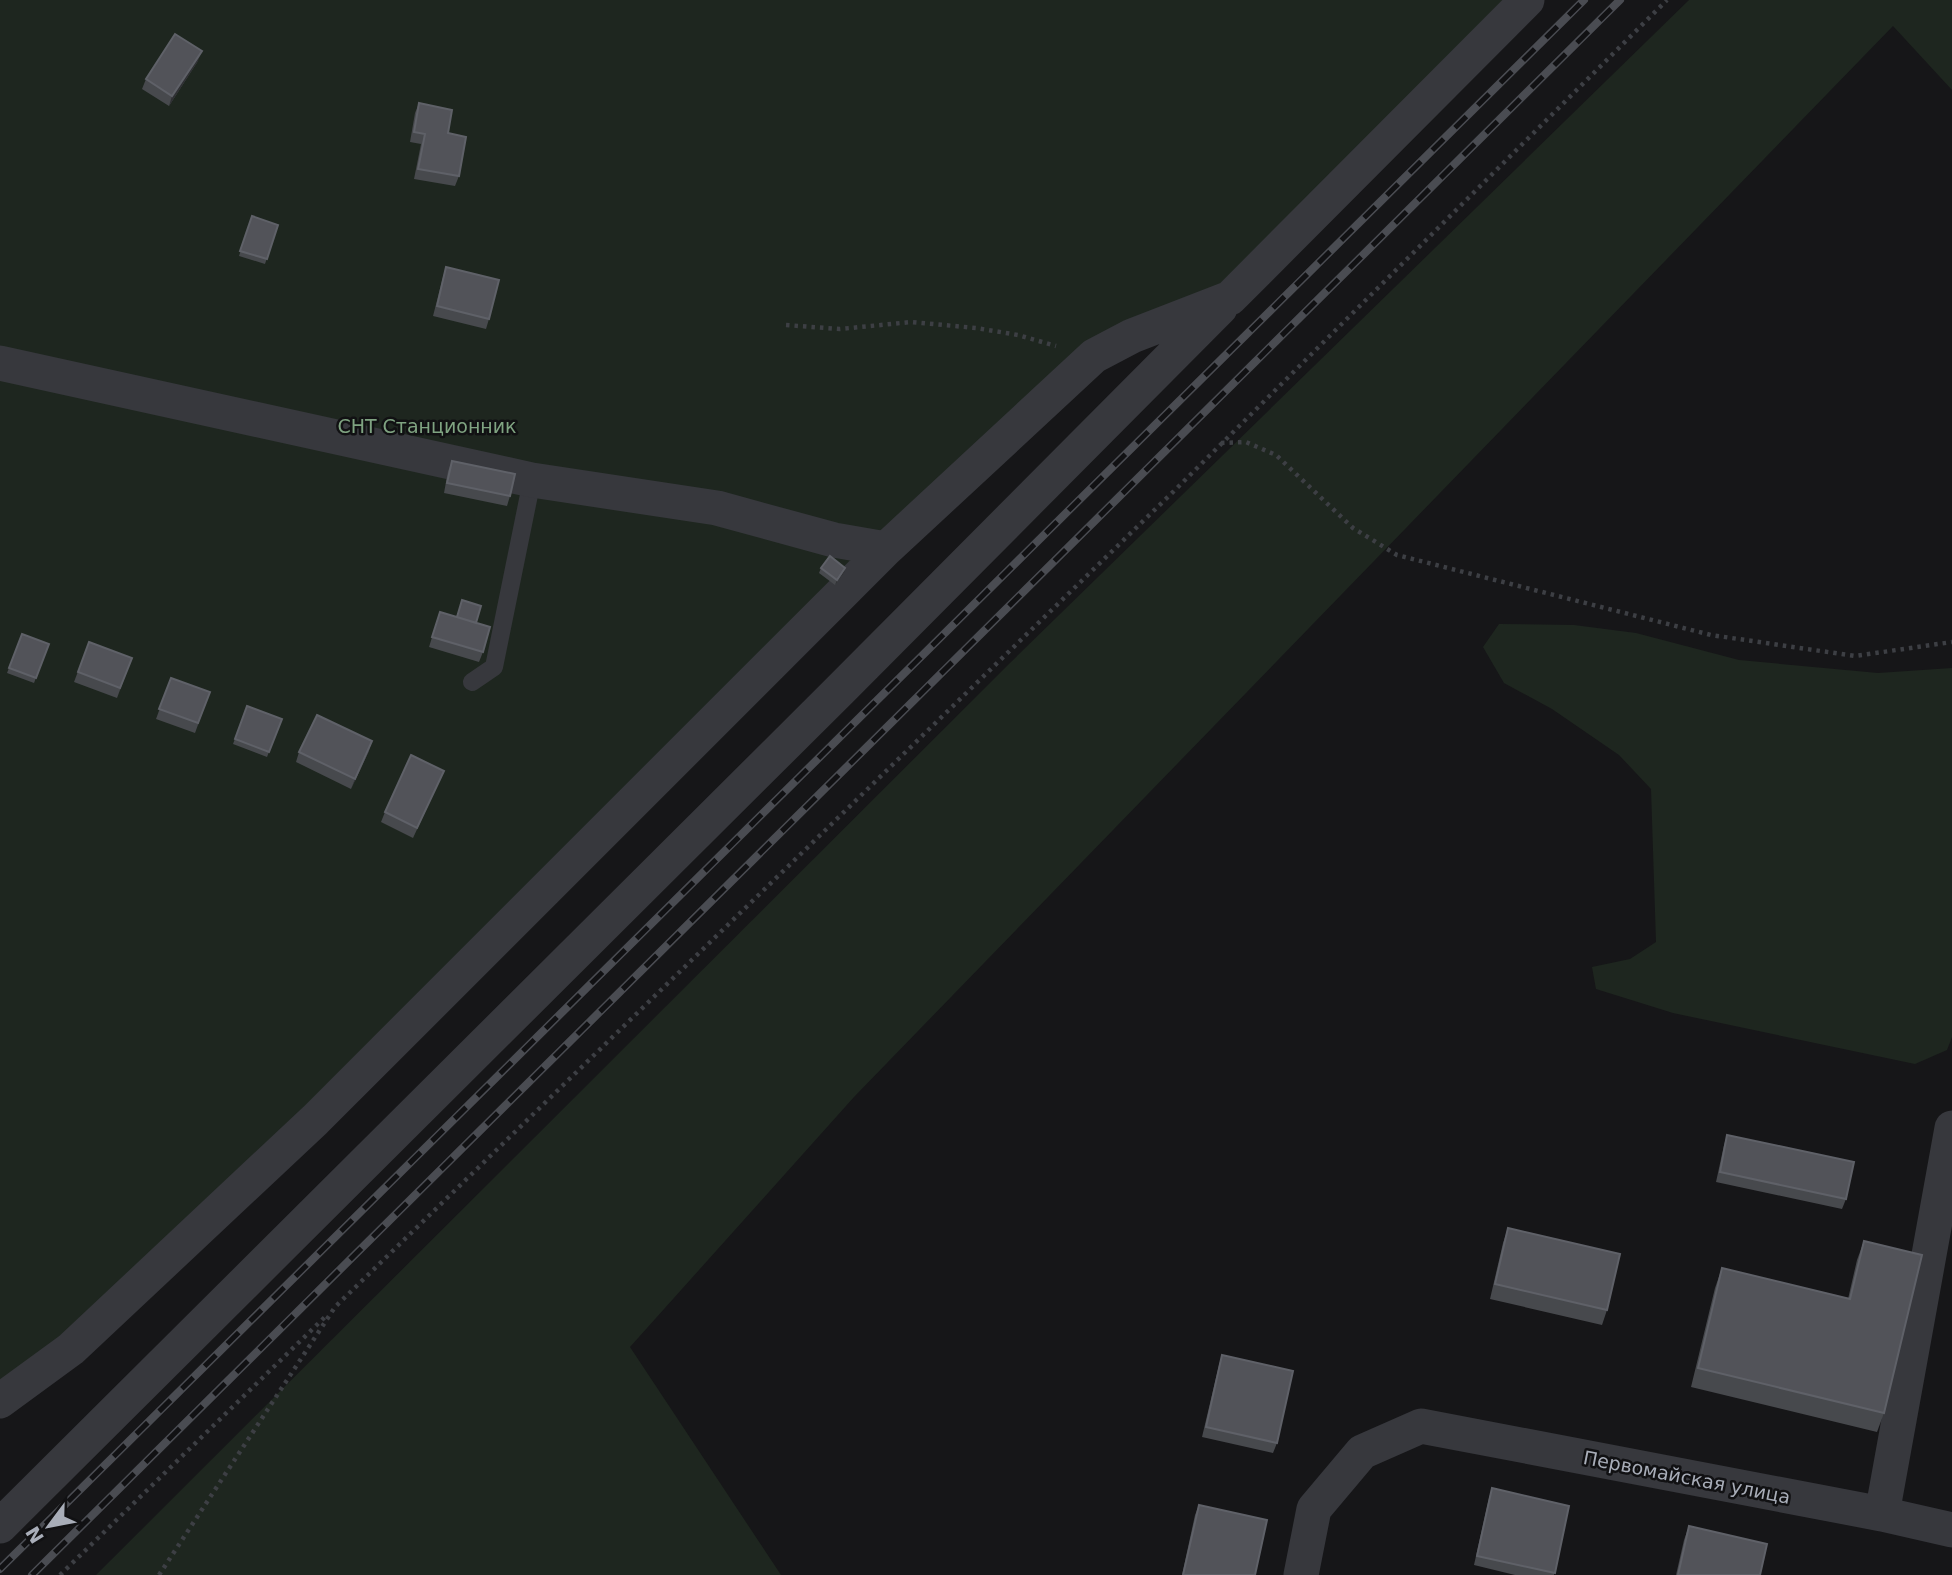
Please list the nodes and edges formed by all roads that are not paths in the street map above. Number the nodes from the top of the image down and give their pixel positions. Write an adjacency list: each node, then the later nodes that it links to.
1 (1527, 0): 2 (street)
2 (1230, 298): 5 (street); 10 (street)
3 (0, 363): 4 (street)
4 (532, 480): 5 (street); 6 (lane)
5 (886, 550): 8 (street)
6 (472, 682)
7 (1952, 1128): 9 (street)
8 (0, 1401)
9 (1882, 1514): 11 (street, Первомайская улица); 12 (street, Первомайская улица)
10 (0, 1526)
11 (1952, 1530)
12 (1301, 1575)

